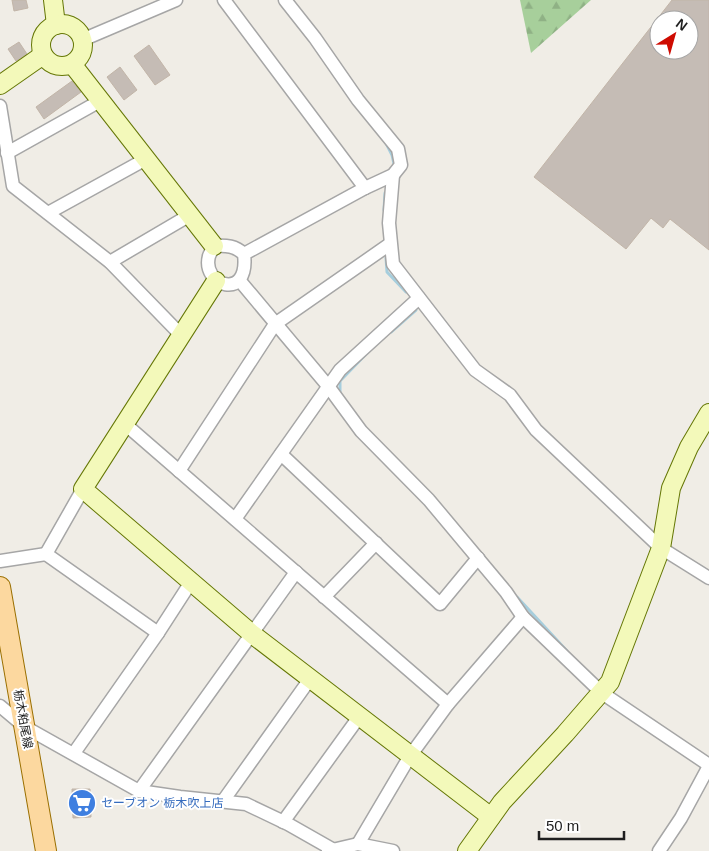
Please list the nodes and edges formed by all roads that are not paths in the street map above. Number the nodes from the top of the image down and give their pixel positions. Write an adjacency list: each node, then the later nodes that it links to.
1 (53, 0): 5 (street)
2 (176, 0): 6 (street)
3 (224, 0): 15 (street)
4 (284, 0): 14 (street)
5 (56, 25): 6 (street); 7 (street)
6 (82, 40): 8 (street)
7 (43, 54): 8 (street); 9 (street)
8 (72, 64): 10 (street)
9 (0, 85)
10 (100, 100): 12 (street); 13 (street)
11 (0, 106): 12 (street)
12 (7, 153): 16 (street)
13 (146, 159): 16 (street); 17 (street)
14 (393, 175): 15 (street); 18 (street)
15 (364, 188): 20 (street)
16 (48, 213): 21 (street)
17 (190, 215): 19 (street); 21 (street)
18 (390, 244): 24 (street); 25 (street)
19 (214, 246): 20 (street); 22 (street)
20 (244, 254): 23 (street)
21 (110, 262): 26 (street)
22 (216, 281): 23 (street); 26 (street)
23 (240, 281): 25 (street)
24 (419, 298): 27 (street); 35 (street)
25 (275, 324): 27 (street); 31 (street)
26 (181, 336): 29 (street)
27 (328, 386): 30 (street); 37 (street)
28 (709, 413): 35 (street)
29 (125, 424): 31 (street); 32 (street)
30 (281, 454): 33 (street); 34 (street)
31 (179, 471): 33 (street)
32 (83, 488): 36 (street); 41 (street)
33 (235, 519): 39 (street)
34 (376, 544): 37 (street); 43 (street)
35 (660, 548): 40 (street); 48 (street)
36 (46, 554): 38 (street); 45 (street)
37 (478, 558): 44 (street)
38 (0, 561)
39 (296, 572): 43 (street); 46 (street)
40 (709, 578)
41 (192, 582): 45 (street); 46 (street)
42 (0, 587): 52 (main road, 栃木粕尾線)
43 (324, 597): 49 (street)
44 (523, 617): 48 (street); 49 (street)
45 (158, 633): 53 (street)
46 (252, 634): 47 (street); 56 (street)
47 (310, 679): 51 (street); 57 (street)
48 (602, 692): 55 (street); 58 (street)
49 (448, 704): 54 (street)
50 (0, 706): 52 (street)
51 (359, 716): 54 (street); 59 (street)
52 (25, 727): 53 (street); 62 (main road, 栃木粕尾線)
53 (74, 753): 56 (street)
54 (410, 756): 58 (street); 60 (street)
55 (709, 766): 65 (street)
56 (139, 791): 57 (street)
57 (223, 800): 59 (street)
58 (491, 817): 64 (street)
59 (283, 822): 61 (street)
60 (358, 844): 61 (street); 63 (street)
61 (330, 850)
62 (46, 851)
63 (393, 851)
64 (467, 851)
65 (659, 851)

